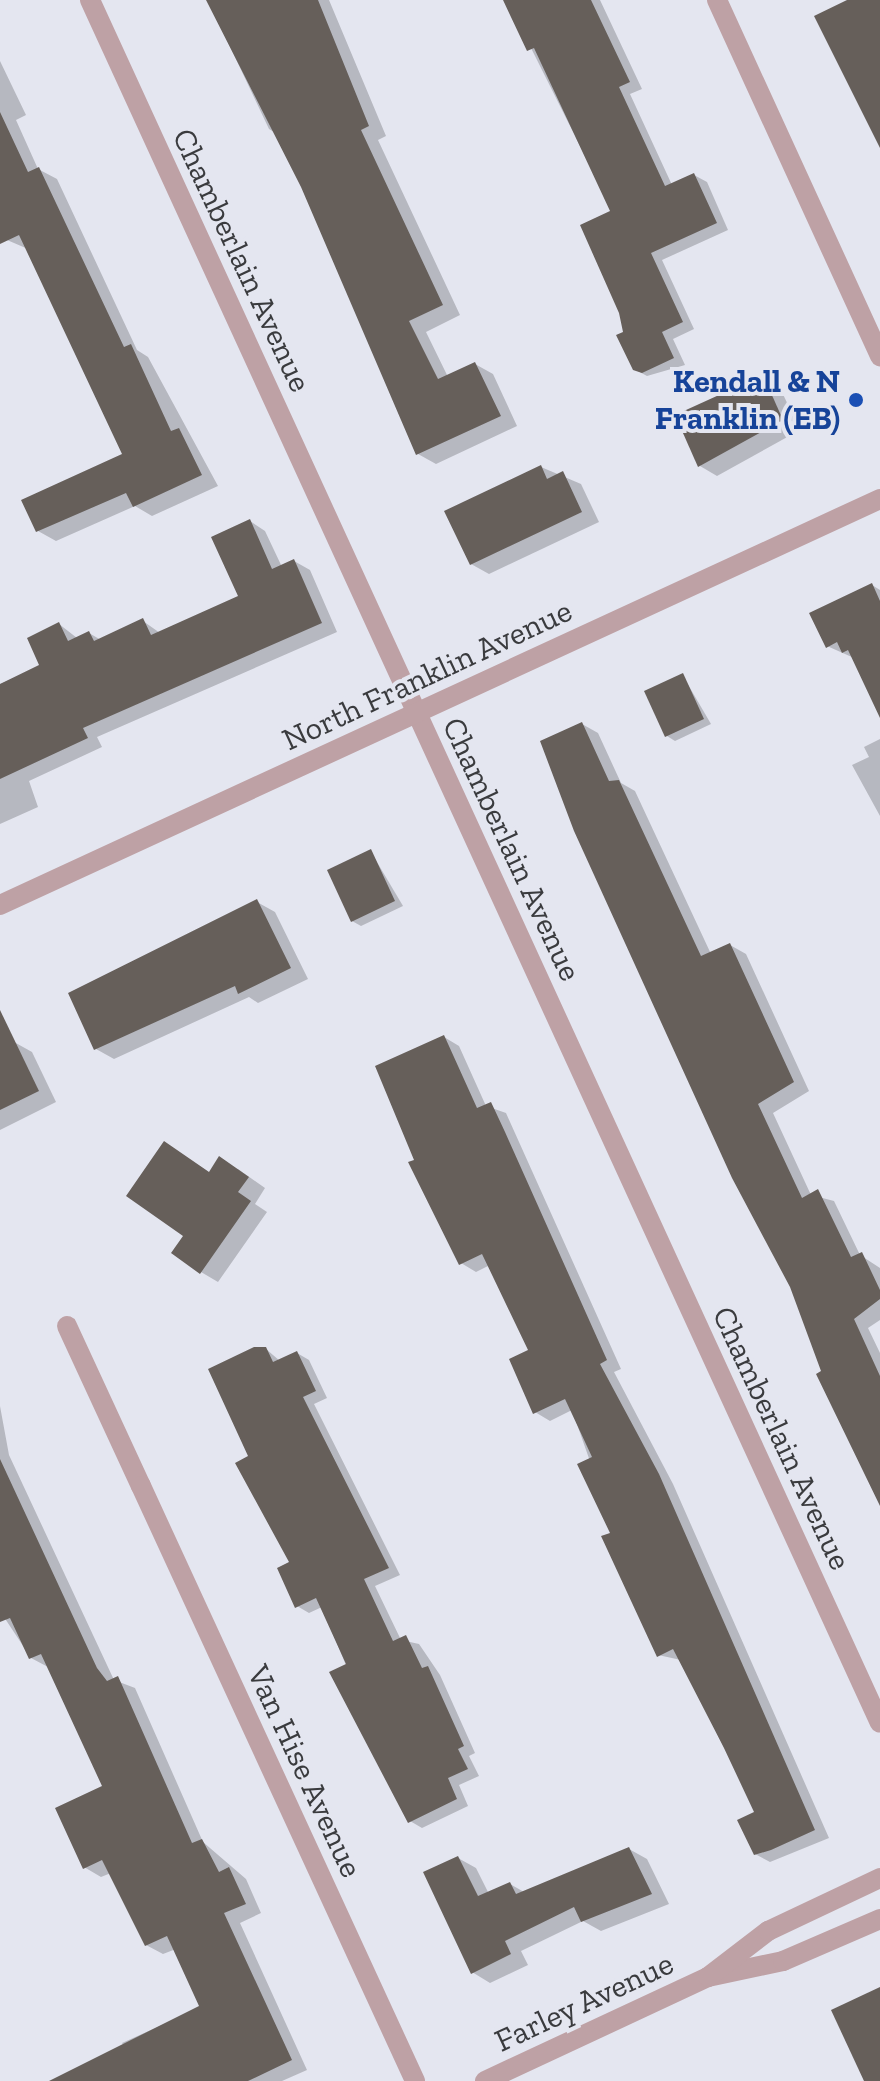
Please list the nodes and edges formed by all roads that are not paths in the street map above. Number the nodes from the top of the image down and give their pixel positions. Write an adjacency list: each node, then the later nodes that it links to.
1 (90, 0): 5 (street, Chamberlain Avenue)
2 (717, 0): 3 (street)
3 (880, 356)
4 (880, 499): 5 (street, North Franklin Avenue)
5 (417, 713): 6 (street, North Franklin Avenue); 8 (street, Chamberlain Avenue)
6 (0, 905)
7 (67, 1326): 12 (street, Van Hise Avenue)
8 (880, 1723)
9 (880, 1878): 11 (street, Farley Avenue)
10 (880, 1919): 11 (street, Farley Avenue)
11 (708, 1977): 13 (street, Farley Avenue)
12 (415, 2081)
13 (485, 2081)

